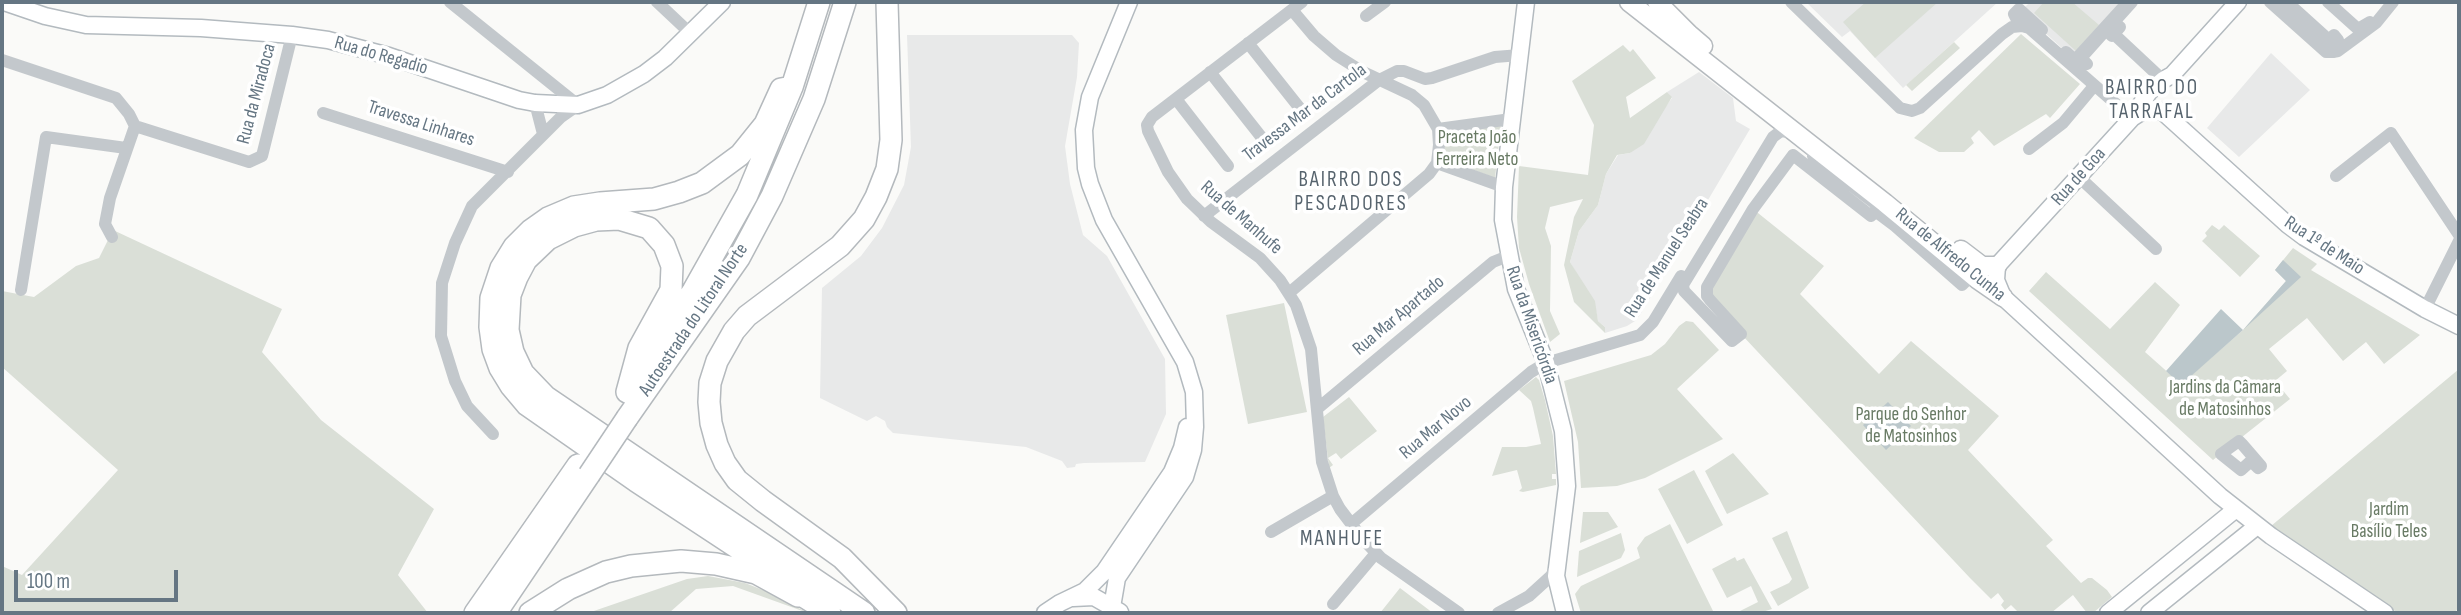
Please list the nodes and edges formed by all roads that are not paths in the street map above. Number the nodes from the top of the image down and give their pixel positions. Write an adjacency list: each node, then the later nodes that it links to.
1 (4, 2): 25 (main road, Rua do Regadio)
2 (450, 2): 37 (street)
3 (657, 2): 24 (street)
4 (722, 2): 24 (main road, Rua do Regadio)
5 (819, 2): 33 (highway, Autoestrada do Litoral Norte)
6 (845, 2): 73 (highway, Autoestrada do Litoral Norte)
7 (887, 2): 93 (highway)
8 (1129, 2): 68 (main road)
9 (1385, 2): 23 (street)
10 (1526, 2): 28 (main road, Rua da Misericórdia)
11 (1629, 2): 40 (main road, Rua de Alfredo Cunha)
12 (1657, 2): 62 (main road, Rua de Alfredo Cunha)
13 (1791, 2): 34 (street)
14 (2130, 2): 14 (street)
15 (2238, 2): 31 (main road, Rua de Goa)
16 (2270, 2): 21 (street)
17 (2277, 2): 18 (street)
18 (2287, 2)
19 (2328, 2): 20 (street)
20 (2340, 2)
21 (2393, 2)
22 (1297, 6): 27 (street, Rua de Manhufe); 32 (street)
23 (1366, 16)
24 (690, 33): 37 (main road, Rua do Regadio)
25 (292, 35): 36 (main road, Rua do Regadio); 44 (street, Rua da Miradoca)
26 (2118, 37): 31 (street)
27 (1248, 43): 30 (street, Rua de Manhufe); 38 (street)
28 (1520, 55): 32 (street, Travessa Mar da Cartola); 43 (main road, Rua da Misericórdia)
29 (2, 60): 44 (street)
30 (1210, 72): 35 (street, Rua de Manhufe); 47 (street)
31 (2167, 77): 41 (main road, Rua de Goa); 42 (main road)
32 (1379, 80): 45 (street); 56 (street, Travessa Mar da Cartola)
33 (792, 86): 71 (highway, Autoestrada do Litoral Norte); 83 (highway)
34 (2094, 86): 41 (street); 49 (street)
35 (1176, 99): 51 (street); 56 (street, Rua de Manhufe)
36 (535, 103): 37 (main road, Rua do Regadio); 46 (street)
37 (578, 105): 46 (street)
38 (1302, 111)
39 (323, 113): 52 (street, Travessa Linhares)
40 (1777, 118): 65 (main road, Rua de Alfredo Cunha); 70 (street, Rua de Manuel Seabra)
41 (2132, 118): 42 (main road); 54 (main road, Rua de Goa)
42 (2171, 118): 66 (main road, Rua 1º de Maio)
43 (1511, 119): 45 (street); 55 (main road, Rua da Misericórdia)
44 (135, 126): 48 (street)
45 (1438, 129): 50 (street)
46 (543, 134): 52 (street)
47 (1266, 143)
48 (126, 148): 58 (street); 63 (street)
49 (2029, 149)
50 (1437, 163): 55 (street); 64 (street)
51 (1228, 166)
52 (508, 172): 74 (street)
53 (2336, 176): 57 (street)
54 (2079, 177): 60 (street); 62 (main road, Rua de Goa)
55 (1504, 187): 61 (main road, Rua da Misericórdia)
56 (1204, 216): 64 (street, Rua de Manhufe)
57 (2459, 235)
58 (113, 237)
59 (2459, 241): 66 (street)
60 (2156, 248)
61 (1508, 256): 70 (main road, Rua da Misericórdia); 72 (street, Rua Mar Apartado)
62 (1997, 266): 65 (main road)
63 (21, 290)
64 (1289, 293): 72 (street, Rua de Manhufe)
65 (2003, 297): 77 (main road, Rua de Alfredo Cunha)
66 (2425, 309): 67 (main road, Rua 1º de Maio)
67 (2458, 325)
68 (1172, 340): 84 (main road); 86 (main road)
69 (1732, 341): 69 (street)
70 (1546, 363): 78 (street, Rua Mar Novo); 82 (main road, Rua da Misericórdia)
71 (627, 392): 73 (highway, Autoestrada do Litoral Norte); 92 (highway)
72 (1317, 409): 76 (street, Rua de Manhufe)
73 (621, 415): 75 (highway, Autoestrada do Litoral Norte)
74 (493, 434)
75 (584, 470): 88 (highway, Autoestrada do Litoral Norte); 89 (highway, Autoestrada do Litoral Norte)
76 (1333, 496): 78 (street, Rua de Manhufe); 80 (street)
77 (2236, 509): 79 (main road, Rua de Alfredo Cunha); 97 (main road)
78 (1352, 524): 81 (street, Rua de Manhufe)
79 (2257, 526): 98 (main road); 99 (main road, Rua de Alfredo Cunha)
80 (1270, 532)
81 (1376, 553): 85 (street); 87 (street, Rua de Manhufe)
82 (1558, 565): 95 (street); 96 (main road, Rua da Misericórdia)
83 (803, 596): 90 (highway); 91 (highway)
84 (1072, 598): 86 (main road); 94 (main road)
85 (1333, 604)
86 (1117, 607)
87 (1458, 612)
88 (475, 613)
89 (496, 613)
90 (530, 613)
91 (830, 613)
92 (864, 613)
93 (897, 613)
94 (1045, 613)
95 (1501, 613)
96 (1565, 613)
97 (2108, 613)
98 (2149, 613)
99 (2385, 613)

